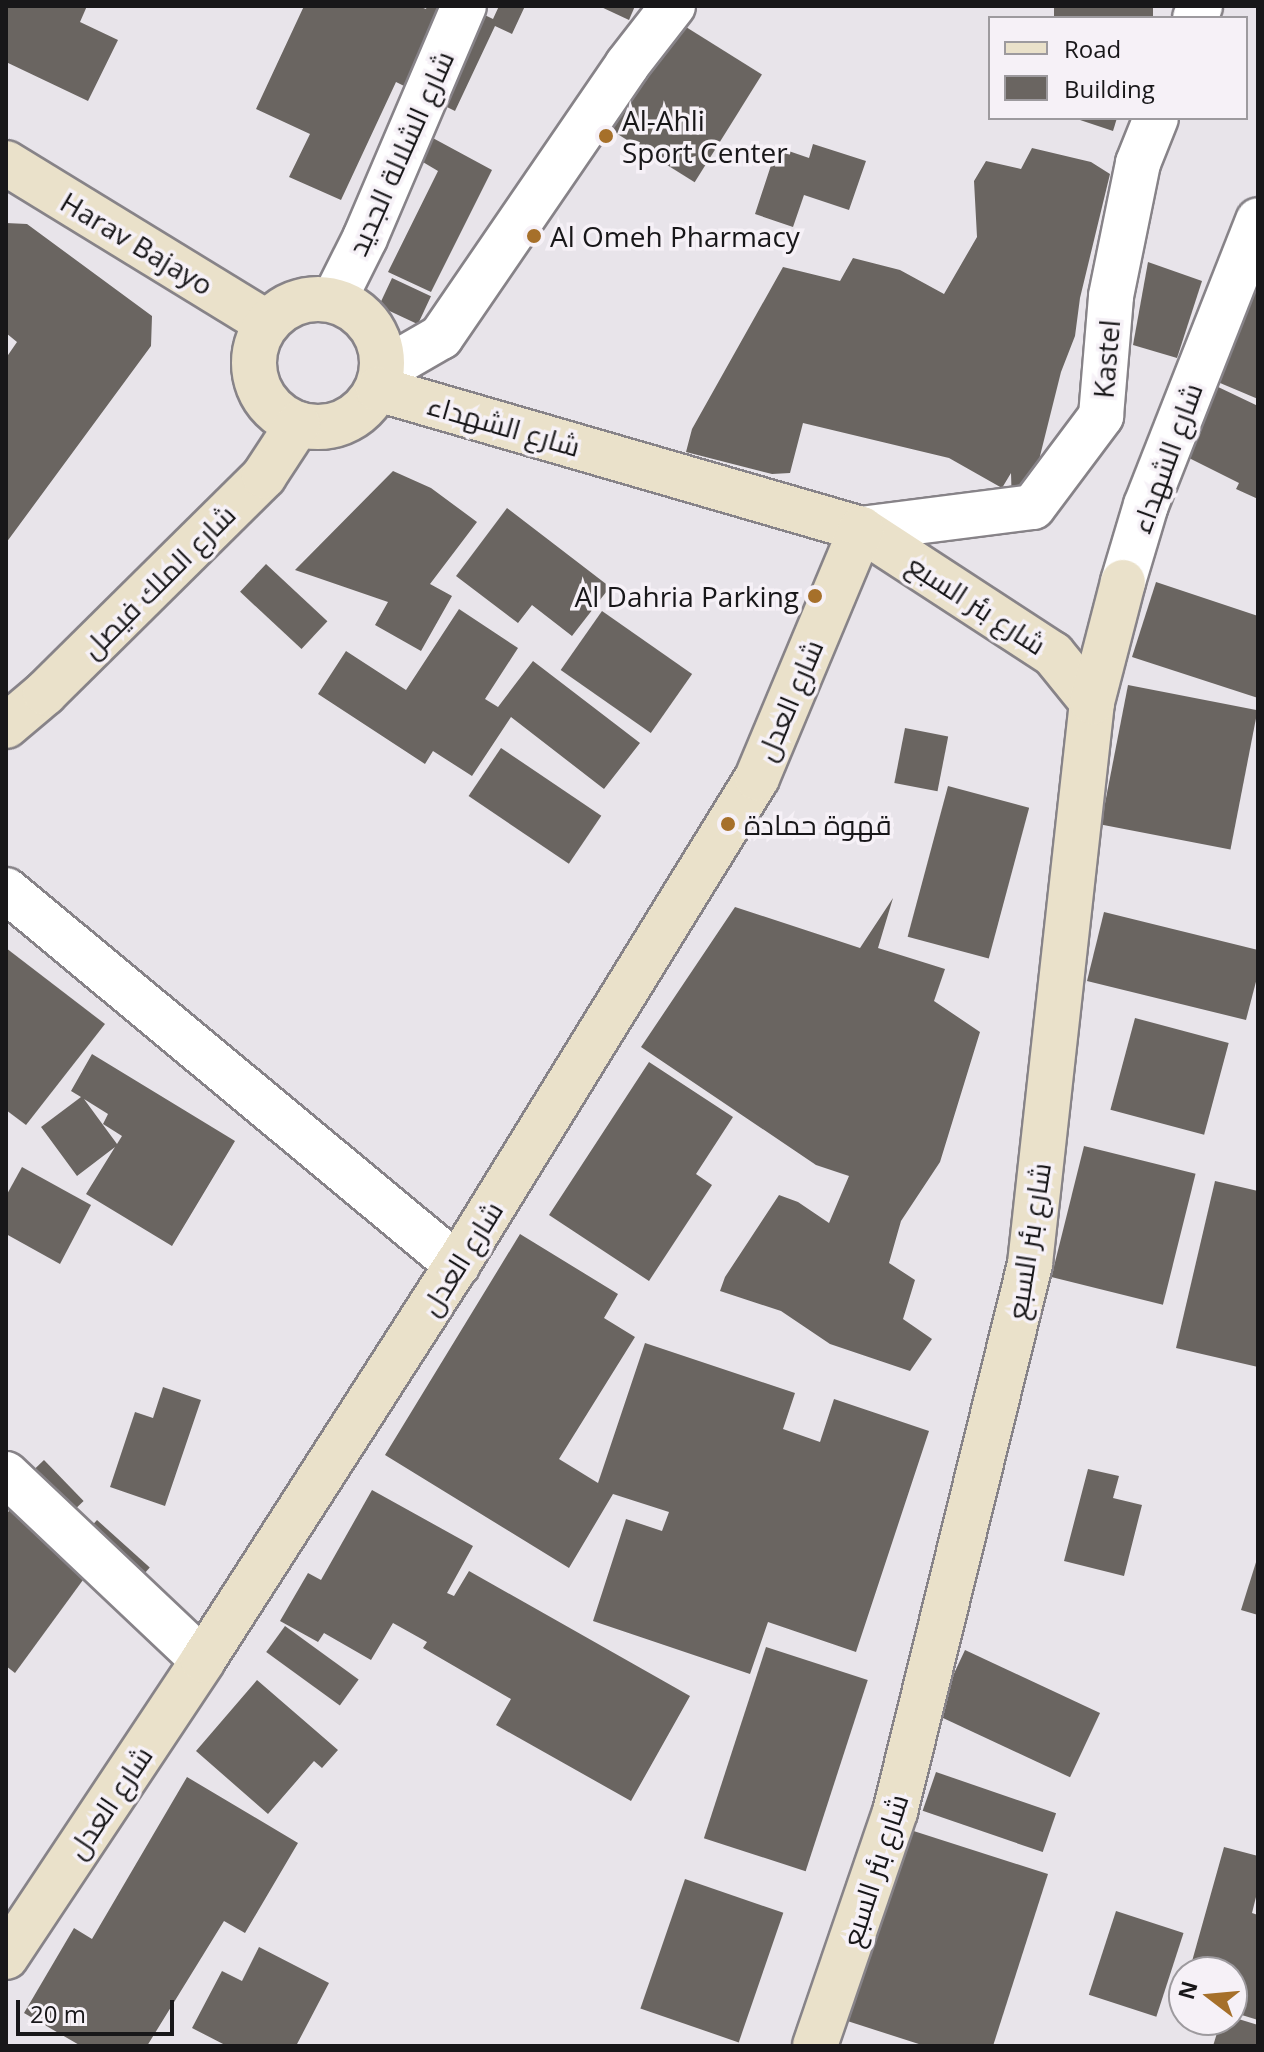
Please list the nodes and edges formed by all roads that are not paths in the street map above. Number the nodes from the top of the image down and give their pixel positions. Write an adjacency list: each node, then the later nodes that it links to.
1 (464, 6): 6 (street, شارع الشلالة الجديد)
2 (673, 6): 8 (street)
3 (1155, 120): 10 (street, Kastel)
4 (6, 163): 7 (street, Harav Bajayo)
5 (1258, 220): 11 (street, شارع الشهداء)
6 (334, 300): 7 (street); 8 (street)
7 (267, 323): 9 (street)
8 (380, 380): 9 (street); 10 (street, شارع الشهداء)
9 (298, 424): 12 (street, شارع الملك فيصل)
10 (861, 529): 11 (street, شارع بئر السبع); 14 (street, شارع العدل)
11 (1092, 702): 18 (street, شارع بئر السبع)
12 (6, 726)
13 (6, 890): 14 (street)
14 (457, 1265): 16 (street, شارع العدل)
15 (6, 1474): 16 (street)
16 (203, 1660): 17 (street, شارع العدل)
17 (6, 1957)
18 (815, 2046)

